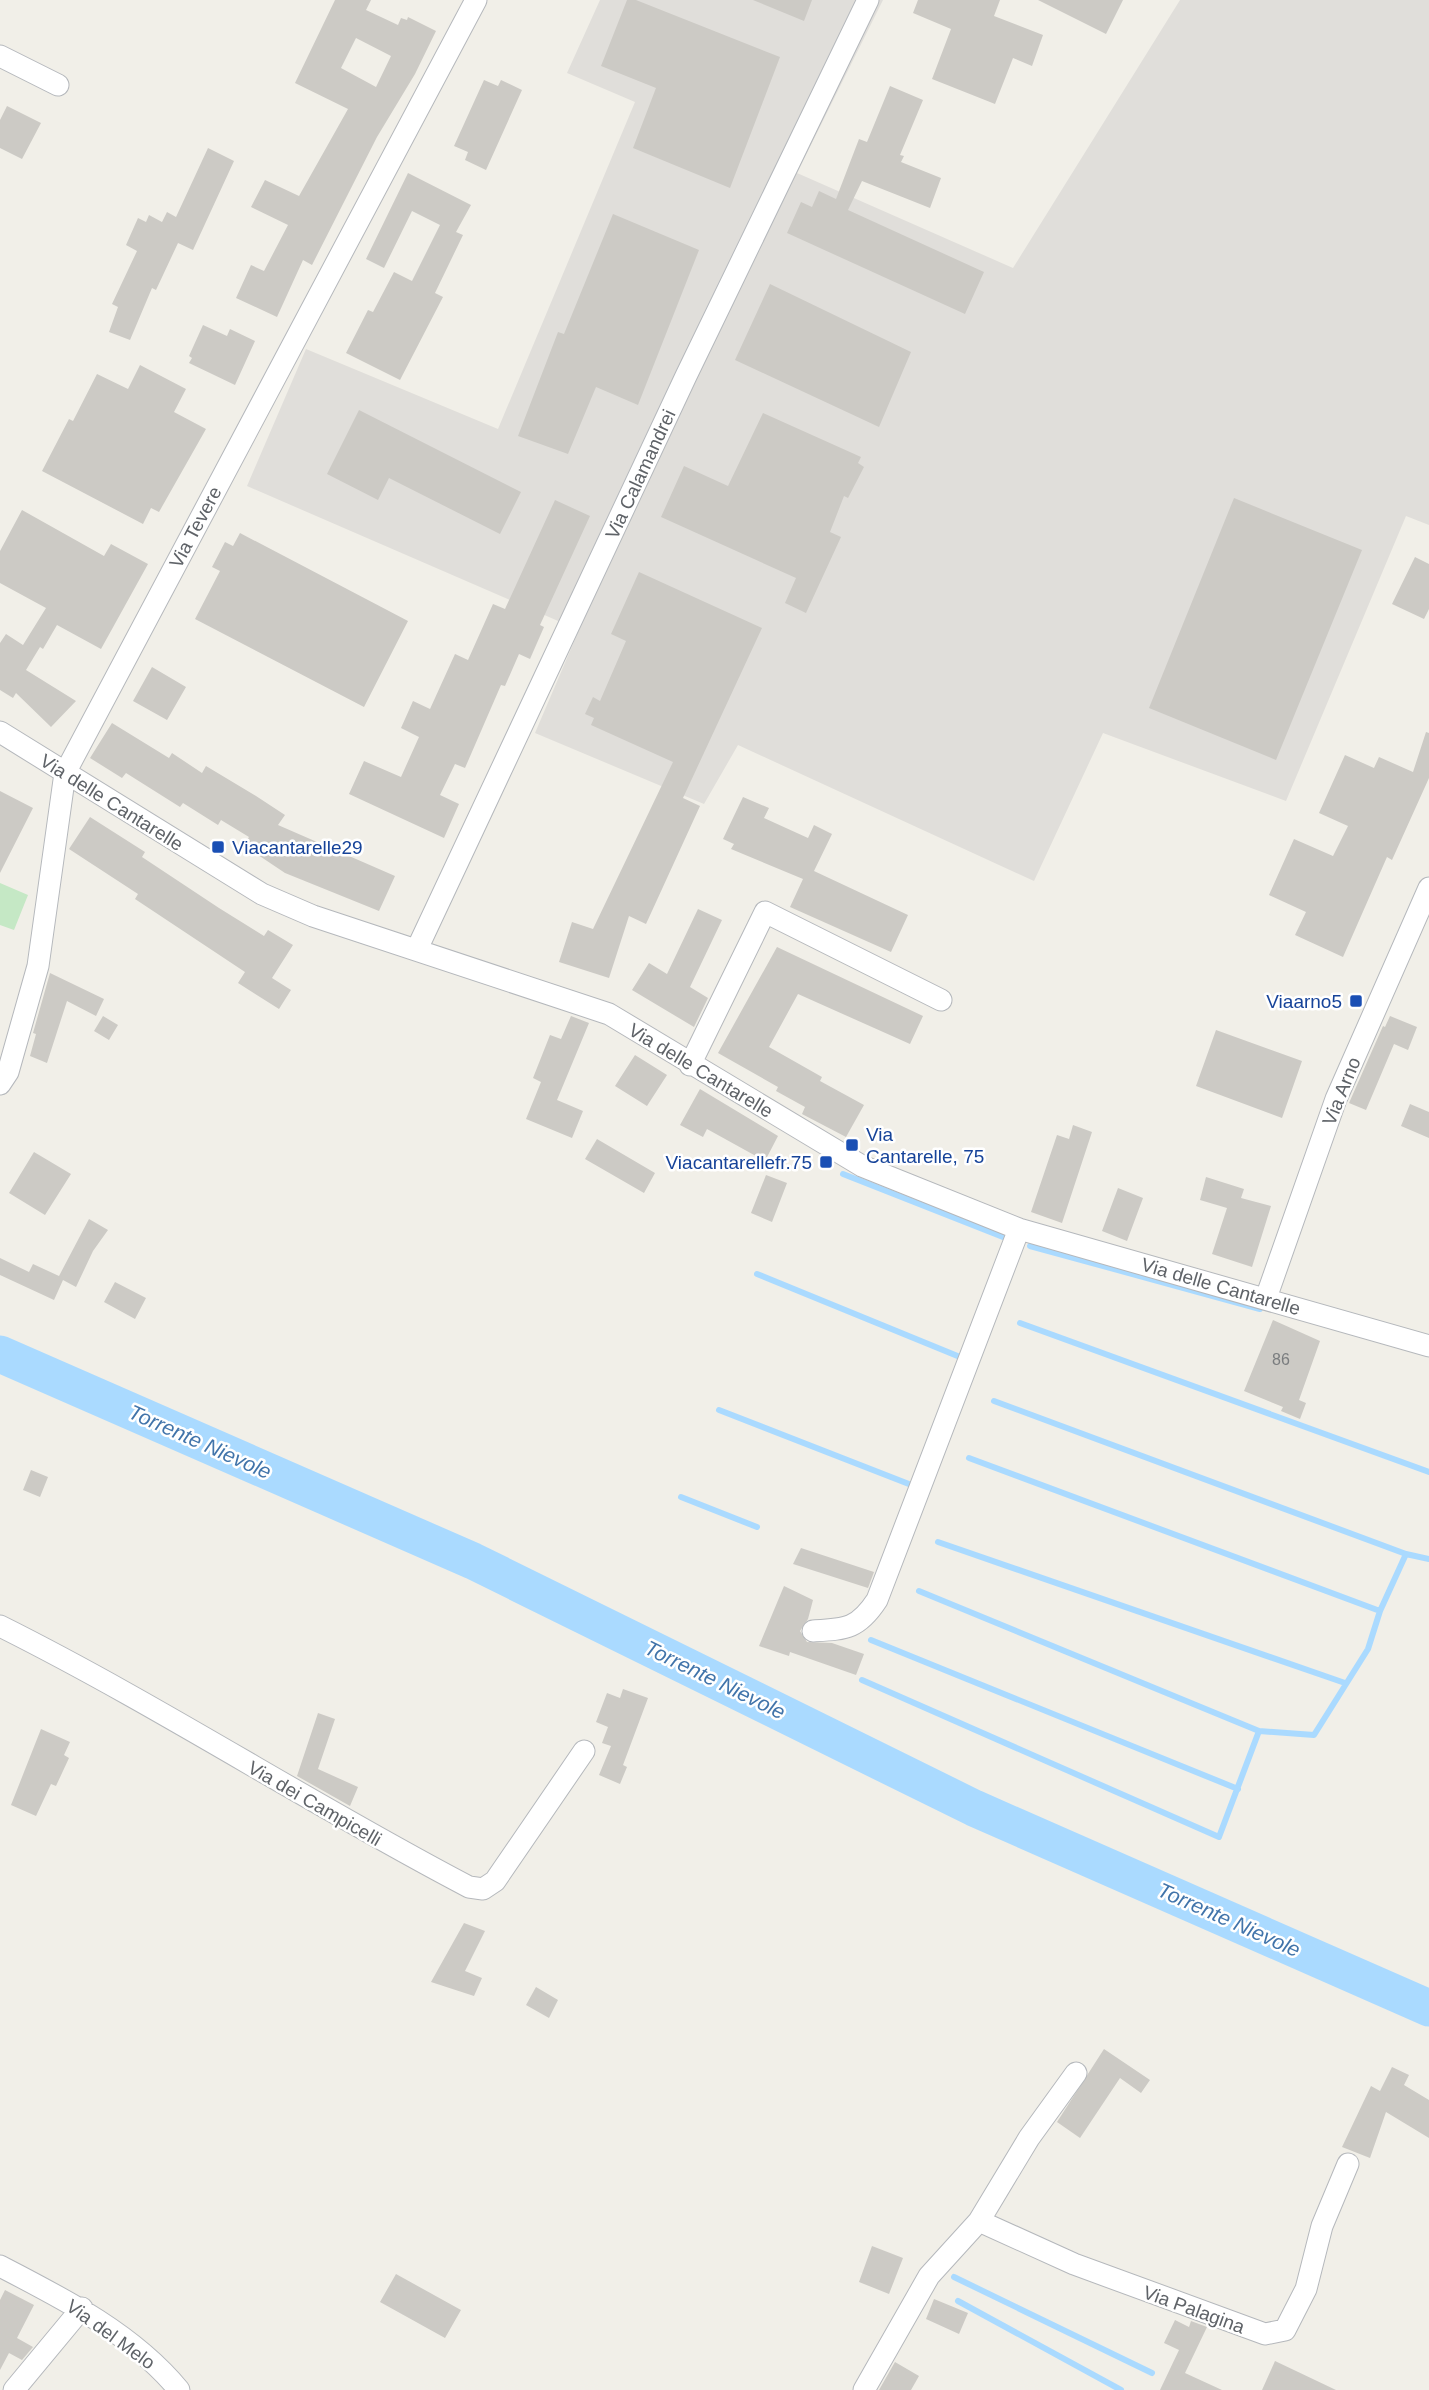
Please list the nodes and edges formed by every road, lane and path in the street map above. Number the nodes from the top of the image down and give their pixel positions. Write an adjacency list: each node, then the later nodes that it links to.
1 (475, 0): 6 (street, Via Tevere)
2 (868, 0): 8 (street, Via Calamandrei)
3 (0, 56): 4 (street)
4 (58, 85)
5 (0, 732): 6 (street, Via delle Cantarelle)
6 (65, 773): 8 (street, Via delle Cantarelle); 11 (street, Via Tevere)
7 (1429, 888): 13 (street, Via Arno)
8 (417, 949): 10 (street, Via delle Cantarelle)
9 (941, 1000): 10 (street)
10 (690, 1065): 12 (street, Via delle Cantarelle)
11 (0, 1084)
12 (1019, 1229): 13 (street, Via delle Cantarelle); 16 (street)
13 (1266, 1298): 14 (street, Via delle Cantarelle)
14 (1429, 1346)
15 (0, 1626): 17 (street, Via dei Campicelli)
16 (813, 1630)
17 (584, 1751)
18 (1076, 2073): 20 (street)
19 (1348, 2164): 20 (street, Via Palagina)
20 (979, 2221): 25 (street)
21 (0, 2266): 22 (street, Via del Melo)
22 (82, 2308): 23 (street); 24 (street, Via del Melo)
23 (14, 2390)
24 (179, 2390)
25 (864, 2390)

